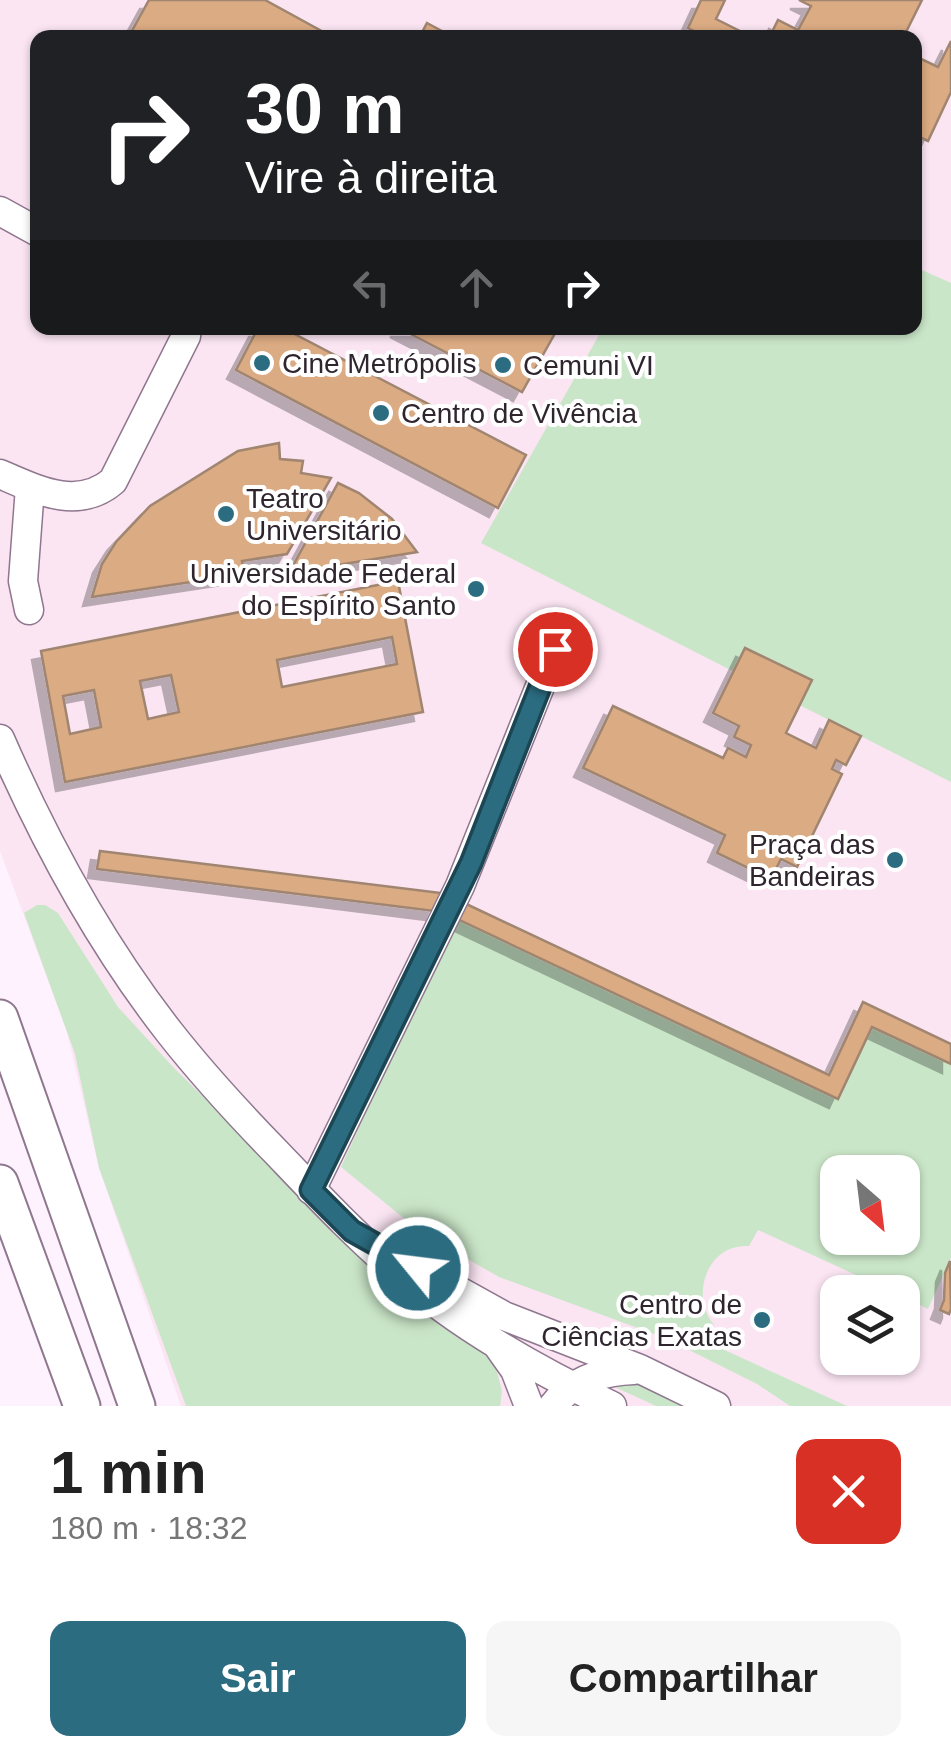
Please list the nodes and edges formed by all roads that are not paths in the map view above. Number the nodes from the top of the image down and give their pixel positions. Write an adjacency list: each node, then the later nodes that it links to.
1 (0, 211): 2 (street)
2 (30, 228)
3 (186, 335): 5 (street)
4 (0, 474): 5 (street)
5 (30, 486): 6 (street)
6 (12, 585): 7 (street)
7 (29, 610)
8 (555, 649): 11 (street)
9 (0, 739): 11 (street)
10 (0, 1018): 18 (main road)
11 (311, 1190): 13 (street)
12 (3, 1202): 17 (main road)
13 (352, 1231): 14 (street); 15 (street)
14 (494, 1341): 16 (street); 19 (street)
15 (640, 1369): 16 (street); 21 (street)
16 (562, 1396): 20 (street)
17 (82, 1406)
18 (137, 1406)
19 (529, 1406)
20 (612, 1406)
21 (716, 1406)

